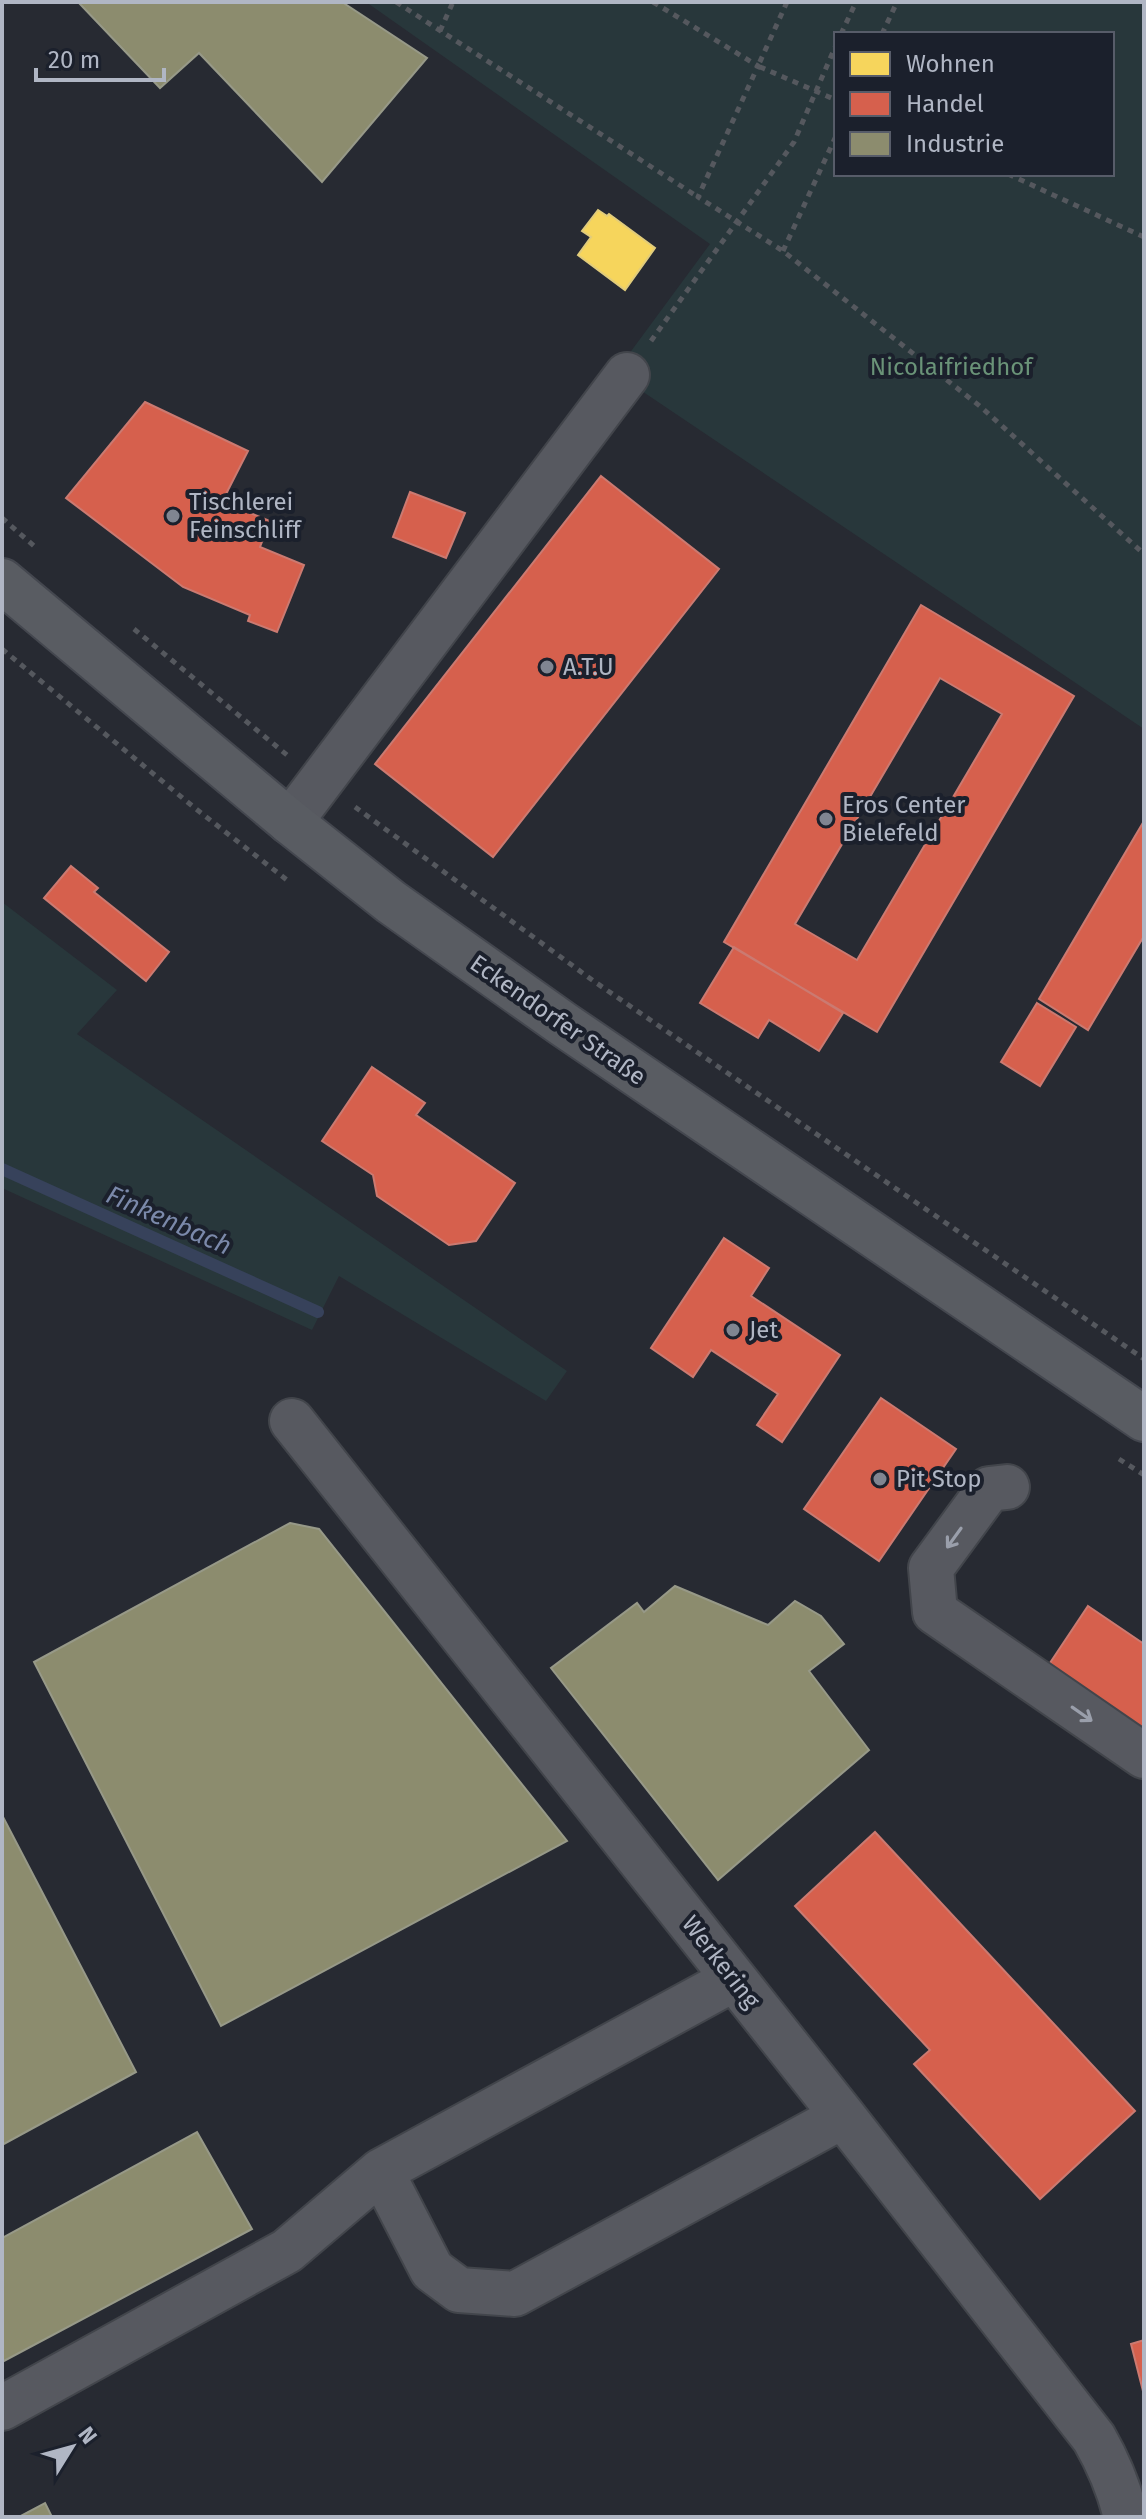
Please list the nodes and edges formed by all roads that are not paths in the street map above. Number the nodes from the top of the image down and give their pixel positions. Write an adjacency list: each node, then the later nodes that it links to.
1 (627, 375): 3 (street)
2 (2, 581): 3 (main road, Eckendorfer Straße)
3 (290, 822): 4 (main road, Eckendorfer Straße)
4 (1144, 1419)
5 (292, 1421): 8 (street, Werkering)
6 (1007, 1487): 7 (street, one-way to 7)
7 (1144, 1756)
8 (734, 1979): 9 (street, Werkering); 10 (street)
9 (843, 2116): 10 (street); 12 (street, Werkering)
10 (381, 2171): 11 (street)
11 (2, 2408)
12 (1126, 2517)

